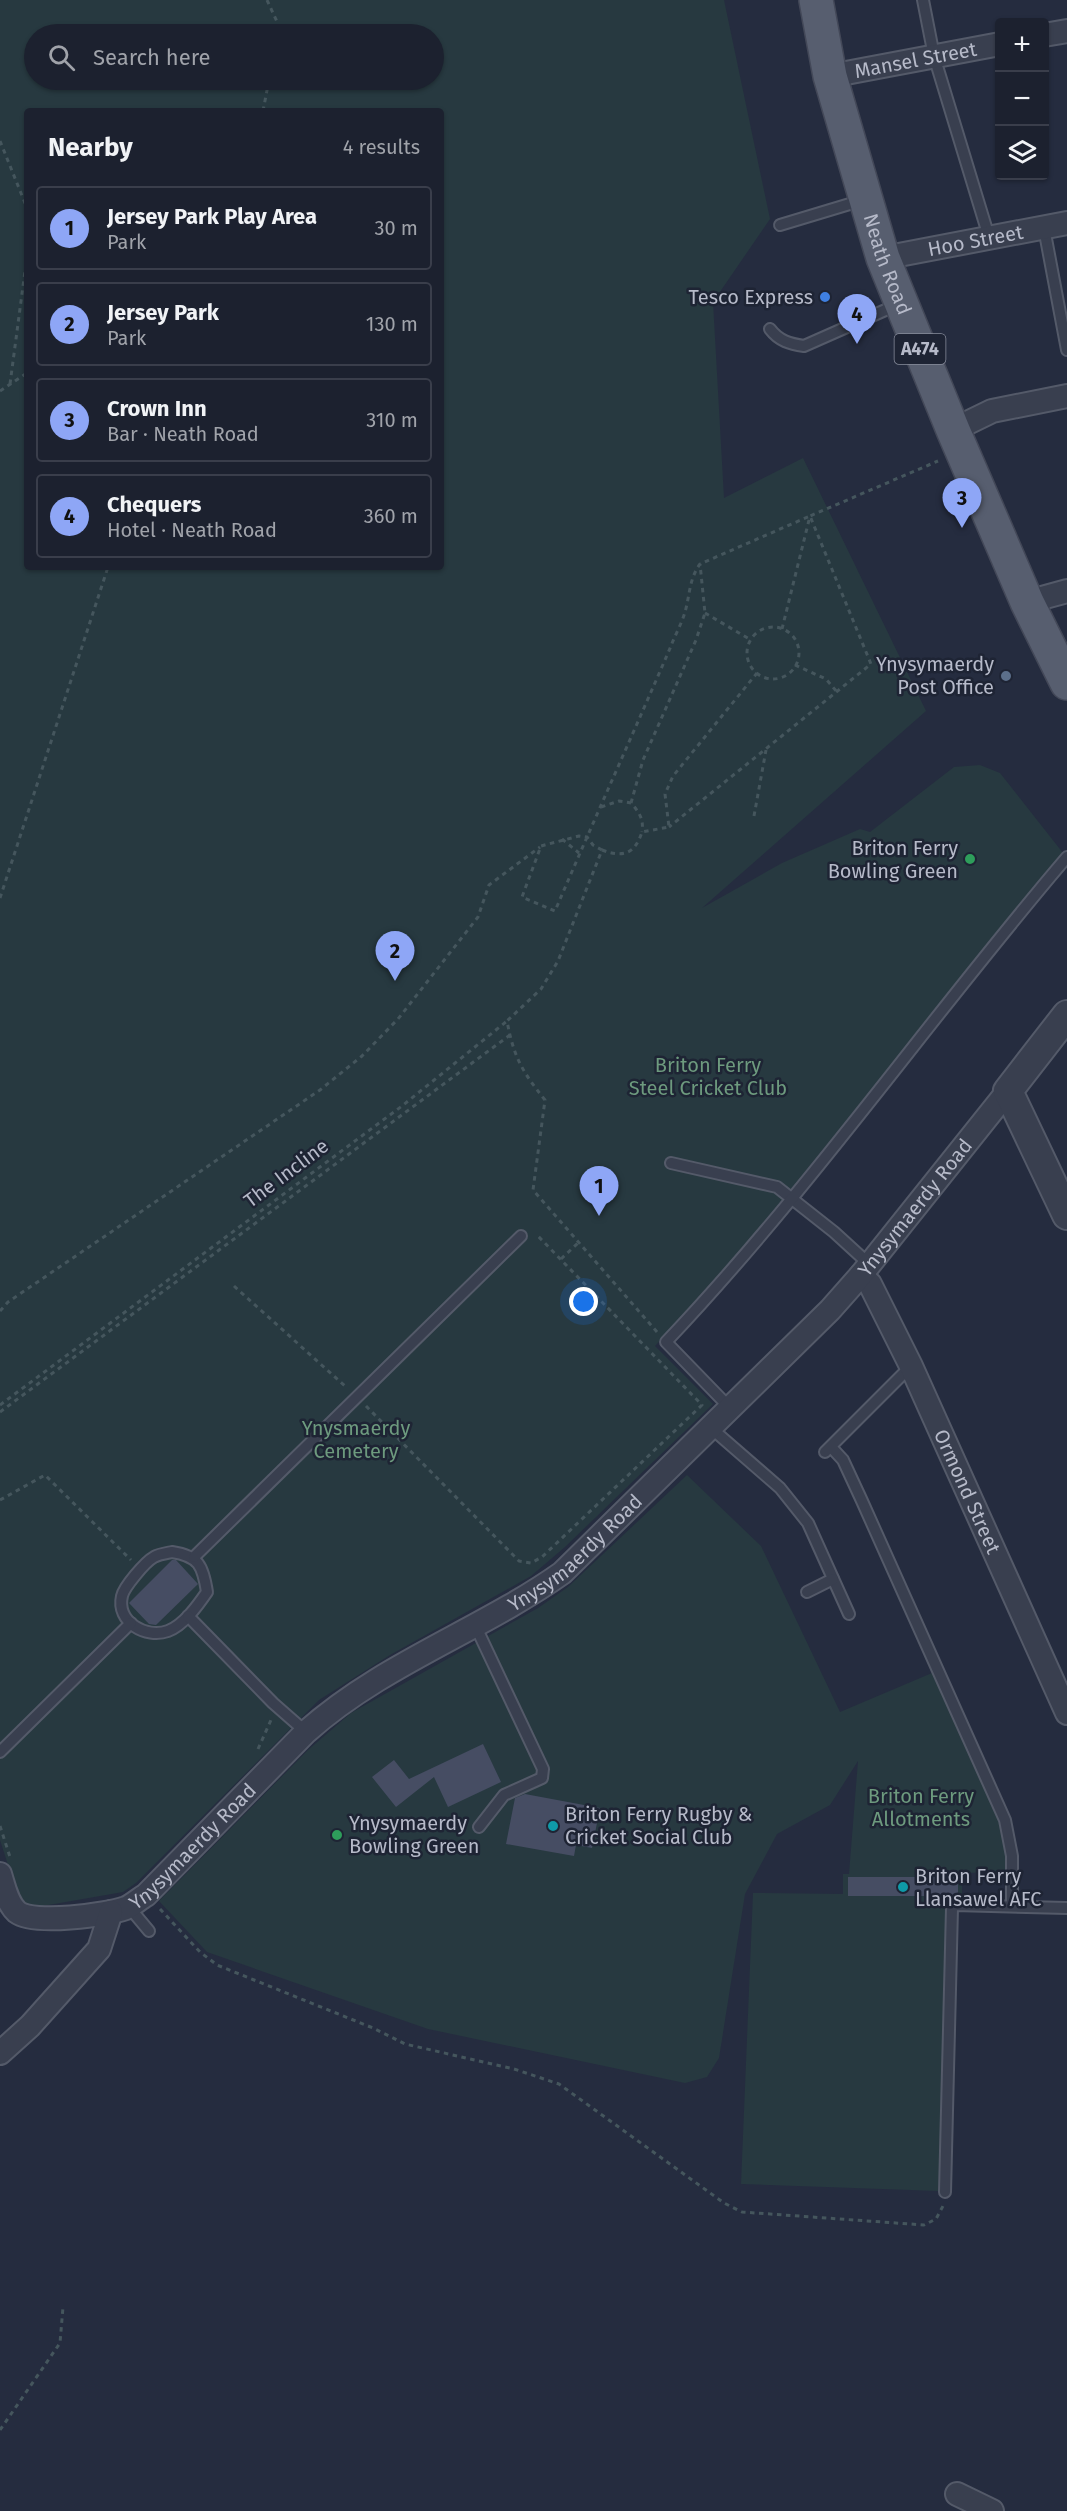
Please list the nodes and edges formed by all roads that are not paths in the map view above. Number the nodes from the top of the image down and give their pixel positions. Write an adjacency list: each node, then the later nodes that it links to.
1 (816, 0): 7 (main road, Neath Road / A474)
2 (923, 0): 6 (lane)
3 (1067, 31): 4 (street)
4 (1049, 34)
5 (995, 45): 6 (street, Mansel Street)
6 (934, 56): 7 (street, Mansel Street); 12 (lane)
7 (830, 76): 8 (main road, Neath Road / A474)
8 (866, 199): 10 (lane); 13 (main road, Neath Road / A474)
9 (1067, 223): 11 (street, Hoo Street)
10 (780, 225)
11 (1044, 228): 12 (street, Hoo Street); 16 (lane)
12 (989, 237): 13 (street, Hoo Street)
13 (883, 258): 14 (main road, Neath Road / A474)
14 (902, 303): 15 (lane); 18 (main road, Neath Road / A474)
15 (770, 329)
16 (1067, 350)
17 (1066, 398): 18 (street)
18 (958, 441): 20 (main road, Neath Road / A474)
19 (1067, 591): 20 (street)
20 (1027, 602): 21 (main road, Neath Road / A474)
21 (1067, 683)
22 (1067, 857): 26 (lane)
23 (1067, 1015): 24 (street, Ynysymaerdy Road)
24 (1008, 1091): 27 (street); 29 (street, Ynysymaerdy Road)
25 (671, 1163): 26 (lane, Ormond Street)
26 (792, 1197): 29 (lane, Ormond Street); 31 (lane)
27 (1067, 1215)
28 (521, 1236): 33 (lane)
29 (865, 1269): 30 (street, Ormond Street); 31 (street, Ynysymaerdy Road)
30 (910, 1366): 40 (street, Ormond Street); 46 (lane)
31 (730, 1408): 32 (street, Ynysymaerdy Road)
32 (711, 1428): 34 (lane); 39 (street, Ynysymaerdy Road)
33 (194, 1557): 37 (lane); 38 (lane)
34 (833, 1580): 35 (lane); 36 (lane)
35 (807, 1592)
36 (849, 1614)
37 (188, 1616): 38 (lane); 41 (lane)
38 (131, 1623): 42 (lane)
39 (475, 1625): 41 (street, Ynysymaerdy Road); 43 (lane)
40 (1067, 1713)
41 (306, 1732): 45 (street, Ynysymaerdy Road)
42 (0, 1752)
43 (478, 1827)
44 (5, 1867): 45 (street, Ynysymaerdy Road)
45 (128, 1905): 48 (lane); 49 (street)
46 (1012, 1906): 47 (lane); 50 (lane)
47 (1067, 1908)
48 (149, 1931)
49 (0, 2053)
50 (945, 2192)
51 (957, 2494): 52 (street)
52 (992, 2511)

